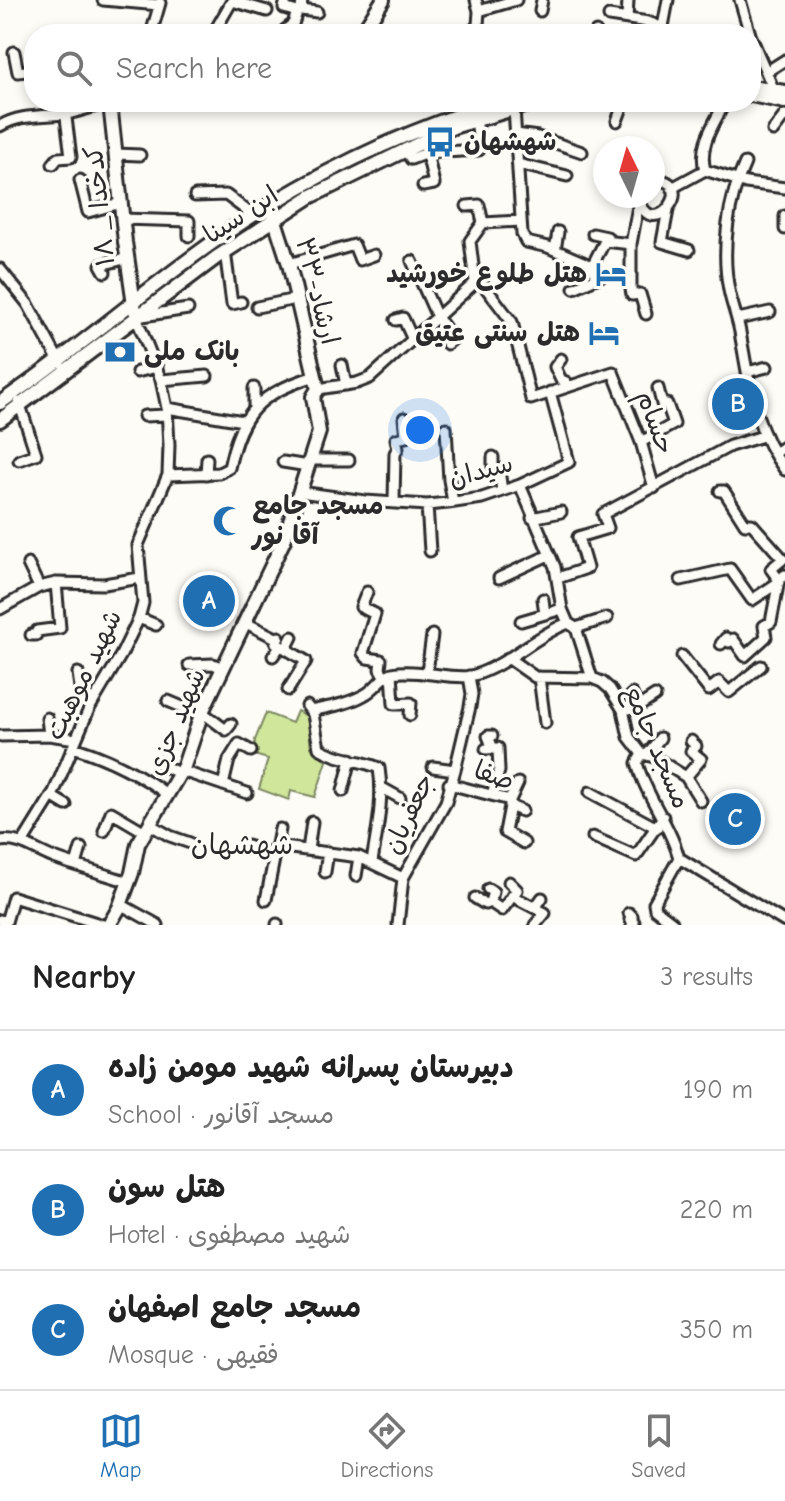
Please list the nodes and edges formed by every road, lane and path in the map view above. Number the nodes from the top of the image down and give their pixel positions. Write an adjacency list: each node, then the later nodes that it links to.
1 (103, 0): 9 (street)
2 (286, 0): 10 (street)
3 (383, 0): 18 (main road)
4 (476, 0): 12 (street)
5 (516, 0): 12 (street)
6 (628, 0): 15 (street)
7 (668, 0): 21 (street)
8 (740, 0): 22 (street)
9 (160, 3): 16 (street)
10 (300, 7): 13 (street)
11 (267, 11): 17 (street)
12 (479, 11): 19 (street)
13 (317, 12)
14 (609, 16): 15 (street)
15 (627, 19): 20 (street)
16 (154, 24)
17 (219, 24)
18 (367, 24)
19 (477, 24)
20 (642, 24)
21 (663, 24)
22 (747, 24)
23 (14, 52): 26 (street)
24 (785, 60): 27 (street)
25 (761, 61): 27 (street)
26 (24, 71)
27 (766, 72): 28 (street)
28 (780, 96)
29 (69, 112): 36 (street)
30 (113, 112): 45 (main road, ۱۸ _ کدخدا)
31 (473, 112): 42 (main road, ابن سینا)
32 (475, 112): 44 (street)
33 (514, 112): 41 (street)
34 (620, 112): 38 (street)
35 (720, 112): 50 (street)
36 (66, 113): 39 (street); 48 (street)
37 (785, 115): 40 (street)
38 (617, 121)
39 (0, 126)
40 (773, 131)
41 (516, 134): 43 (street); 49 (street)
42 (401, 145): 44 (street); 60 (main road, ابن سینا); 68 (main road, ابن سینا)
43 (582, 152)
44 (427, 153): 55 (street)
45 (116, 154): 46 (street); 59 (main road, ۱۸ _ کدخدا)
46 (140, 155)
47 (745, 163): 53 (street)
48 (53, 164)
49 (518, 164): 51 (street); 69 (street)
50 (705, 170): 53 (street); 56 (street)
51 (567, 176)
52 (80, 180): 59 (street)
53 (737, 180): 57 (street); 99 (street)
54 (665, 183): 56 (street)
55 (423, 186)
56 (672, 188): 64 (street)
57 (785, 188)
58 (195, 196): 65 (street)
59 (121, 203): 67 (main road, ۱۸ _ کدخدا)
60 (270, 205): 65 (main road, ابن سینا); 68 (main road, ۳۳-ارشاد)
61 (467, 206): 70 (street)
62 (637, 208): 76 (street)
63 (646, 208): 64 (street)
64 (668, 210): 78 (street)
65 (254, 216): 95 (main road, ابن سینا)
66 (785, 216): 71 (street)
67 (122, 219): 74 (street); 82 (main road, ۱۸ _ کدخدا)
68 (276, 220): 79 (main road, ابن سینا); 84 (main road, ۳۳-ارشاد)
69 (521, 221): 70 (street); 77 (street)
70 (483, 223): 89 (street)
71 (785, 229)
72 (558, 232): 77 (street)
73 (593, 234): 75 (street)
74 (189, 236)
75 (605, 241): 76 (street); 85 (street)
76 (631, 244): 97 (street)
77 (555, 250): 85 (street)
78 (689, 250)
79 (225, 251): 92 (street); 95 (main road, ابن سینا)
80 (374, 255): 81 (street)
81 (311, 257): 84 (street); 87 (street)
82 (128, 258): 88 (street); 95 (main road, ۱۸ _ کدخدا)
83 (412, 261): 98 (street)
84 (289, 264): 91 (main road, ۳۳-ارشاد)
85 (592, 266): 90 (street)
86 (1, 271): 105 (street)
87 (315, 271)
88 (105, 272)
89 (475, 282): 98 (street); 117 (street)
90 (574, 288)
91 (296, 299): 93 (street); 112 (main road, ۳۳-ارشاد)
92 (241, 302)
93 (257, 307)
94 (188, 309): 95 (street)
95 (135, 311): 105 (main road, ابن سینا); 106 (street)
96 (770, 312): 99 (street)
97 (646, 314)
98 (437, 317): 101 (street); 102 (street)
99 (738, 319): 109 (street)
100 (396, 320): 101 (street)
101 (413, 340): 113 (street)
102 (447, 344)
103 (561, 359): 114 (street)
104 (342, 365): 113 (street)
105 (62, 367): 118 (main road, ابن سینا)
106 (157, 367): 108 (street); 111 (street)
107 (767, 367): 109 (street)
108 (137, 372)
109 (747, 372): 127 (street)
110 (207, 376): 111 (street)
111 (161, 380): 121 (street)
112 (316, 382): 113 (street); 120 (street); 136 (main road, ۳۳-ارشاد)
113 (346, 385)
114 (567, 387): 117 (street); 128 (street, حسام)
115 (254, 388): 120 (street)
116 (658, 388): 128 (street)
117 (550, 392): 140 (street, سیدان)
118 (18, 399): 119 (main road, ابن سینا); 124 (main road, ابن سینا); 133 (street)
119 (0, 403)
120 (254, 408): 125 (street)
121 (167, 411): 122 (street); 125 (street); 139 (street)
122 (144, 416)
123 (404, 418): 146 (street)
124 (0, 420)
125 (243, 421): 138 (street)
126 (446, 428): 147 (street)
127 (763, 436): 130 (street); 141 (street)
128 (641, 442): 141 (street, حسام)
129 (785, 446): 130 (street)
130 (774, 453): 137 (street)
131 (493, 457): 142 (street)
132 (207, 459): 138 (street)
133 (19, 460)
134 (349, 460): 136 (street)
135 (283, 462): 136 (street)
136 (309, 463): 144 (main road, ۳۳-ارشاد)
137 (785, 470)
138 (206, 474): 139 (street)
139 (168, 475): 155 (street, شهید موهبت)
140 (520, 485): 142 (street, سیدان); 151 (street)
141 (654, 488): 157 (street)
142 (502, 491): 147 (street, سیدان)
143 (720, 491): 158 (street)
144 (300, 492): 145 (street, سیدان); 170 (main road, شهید جزی)
145 (365, 501): 146 (street, سیدان); 150 (street)
146 (394, 501): 148 (street, سیدان)
147 (453, 502): 148 (street, سیدان)
148 (427, 505): 152 (street)
149 (561, 512): 151 (street)
150 (364, 513)
151 (532, 518): 153 (street)
152 (430, 551)
153 (549, 555): 156 (street); 157 (street)
154 (28, 564): 161 (street)
155 (140, 578): 160 (street); 167 (street, شهید موهبت)
156 (499, 578)
157 (558, 578): 165 (street)
158 (781, 579): 159 (street); 177 (street)
159 (681, 580)
160 (56, 583): 161 (street); 173 (street)
161 (39, 587): 164 (street)
162 (367, 592): 186 (street)
163 (543, 599): 166 (street)
164 (0, 609)
165 (562, 609): 166 (street); 172 (street)
166 (545, 614): 169 (street)
167 (139, 618): 171 (street); 193 (street, شهید موهبت)
168 (607, 618): 172 (street)
169 (521, 621)
170 (244, 622): 176 (street); 183 (main road, شهید جزی)
171 (156, 625)
172 (572, 625): 180 (street); 189 (street)
173 (31, 635)
174 (432, 635): 184 (street)
175 (292, 637): 176 (street)
176 (281, 643): 178 (street); 190 (street)
177 (721, 644)
178 (273, 656)
179 (682, 656): 182 (street)
180 (508, 658): 187 (street); 188 (street)
181 (189, 665): 183 (street)
182 (761, 666)
183 (223, 668): 197 (main road, شهید جزی)
184 (427, 672): 186 (street); 187 (street)
185 (78, 673): 193 (street)
186 (388, 674): 198 (street); 210 (street)
187 (469, 676): 213 (street, جعفریان)
188 (539, 677): 189 (street); 200 (street)
189 (592, 678): 196 (street, مسجد جامع)
190 (288, 690)
191 (632, 694): 195 (street)
192 (655, 696): 195 (street)
193 (94, 700): 207 (street, شهید موهبت)
194 (168, 701): 197 (street)
195 (638, 707): 196 (street)
196 (623, 710): 209 (street, مسجد جامع)
197 (202, 713): 201 (street); 214 (main road, شهید جزی)
198 (410, 715)
199 (47, 718): 202 (street)
200 (545, 723)
201 (231, 724)
202 (49, 735): 203 (street); 207 (street)
203 (1, 736)
204 (492, 736): 224 (street)
205 (660, 738): 209 (street)
206 (691, 741): 215 (street)
207 (75, 743): 223 (street); 225 (street, شهید موهبت)
208 (251, 751): 218 (street)
209 (644, 754): 215 (street); 231 (street, مسجد جامع)
210 (351, 759): 219 (street); 220 (street)
211 (159, 763): 214 (street)
212 (433, 767): 213 (street)
213 (455, 770): 217 (street, جعفریان)
214 (181, 772): 218 (street); 223 (main road, شهید جزی)
215 (686, 777): 227 (street)
216 (518, 783): 228 (street)
217 (449, 784): 224 (street, صفا); 253 (street, جعفریان)
218 (216, 786): 222 (street)
219 (382, 788): 226 (street); 249 (street)
220 (343, 791)
221 (590, 792): 234 (street)
222 (247, 793)
223 (168, 795): 233 (main road, شهید جزی)
224 (492, 795): 228 (street, صفا)
225 (51, 796): 229 (street); 239 (street, شهید موهبت)
226 (400, 798)
227 (701, 801)
228 (510, 803): 230 (street, صفا); 241 (street)
229 (66, 805)
230 (522, 811)
231 (663, 817): 234 (street); 248 (street, مسجد جامع)
232 (312, 822): 244 (street)
233 (147, 828): 236 (street); 240 (street); 254 (main road, شهید جزی)
234 (657, 828): 237 (street)
235 (280, 829): 245 (street)
236 (104, 831)
237 (593, 837)
238 (0, 840): 239 (street)
239 (23, 842): 250 (street)
240 (190, 843)
241 (524, 843)
242 (247, 846): 245 (street)
243 (81, 848): 250 (street)
244 (308, 850): 245 (street); 246 (street)
245 (276, 851): 260 (street)
246 (328, 852): 247 (street); 251 (street)
247 (359, 857): 249 (street); 252 (street)
248 (679, 858): 266 (street); 267 (street)
249 (372, 862): 253 (street)
250 (76, 865): 254 (street)
251 (325, 872)
252 (356, 876)
253 (403, 878): 271 (street, جعفریان)
254 (129, 882): 262 (main road, شهید جزی)
255 (509, 882): 257 (street)
256 (488, 889): 261 (street)
257 (512, 896): 261 (street); 263 (street)
258 (475, 898): 261 (street)
259 (542, 898): 263 (street)
260 (266, 900)
261 (490, 902)
262 (120, 904): 269 (main road, شهید جزی); 270 (street)
263 (535, 908): 272 (street)
264 (629, 913): 273 (street)
265 (0, 920): 268 (street)
266 (785, 922)
267 (671, 923)
268 (103, 925)
269 (109, 925)
270 (158, 925)
271 (398, 925)
272 (535, 925)
273 (632, 925)

